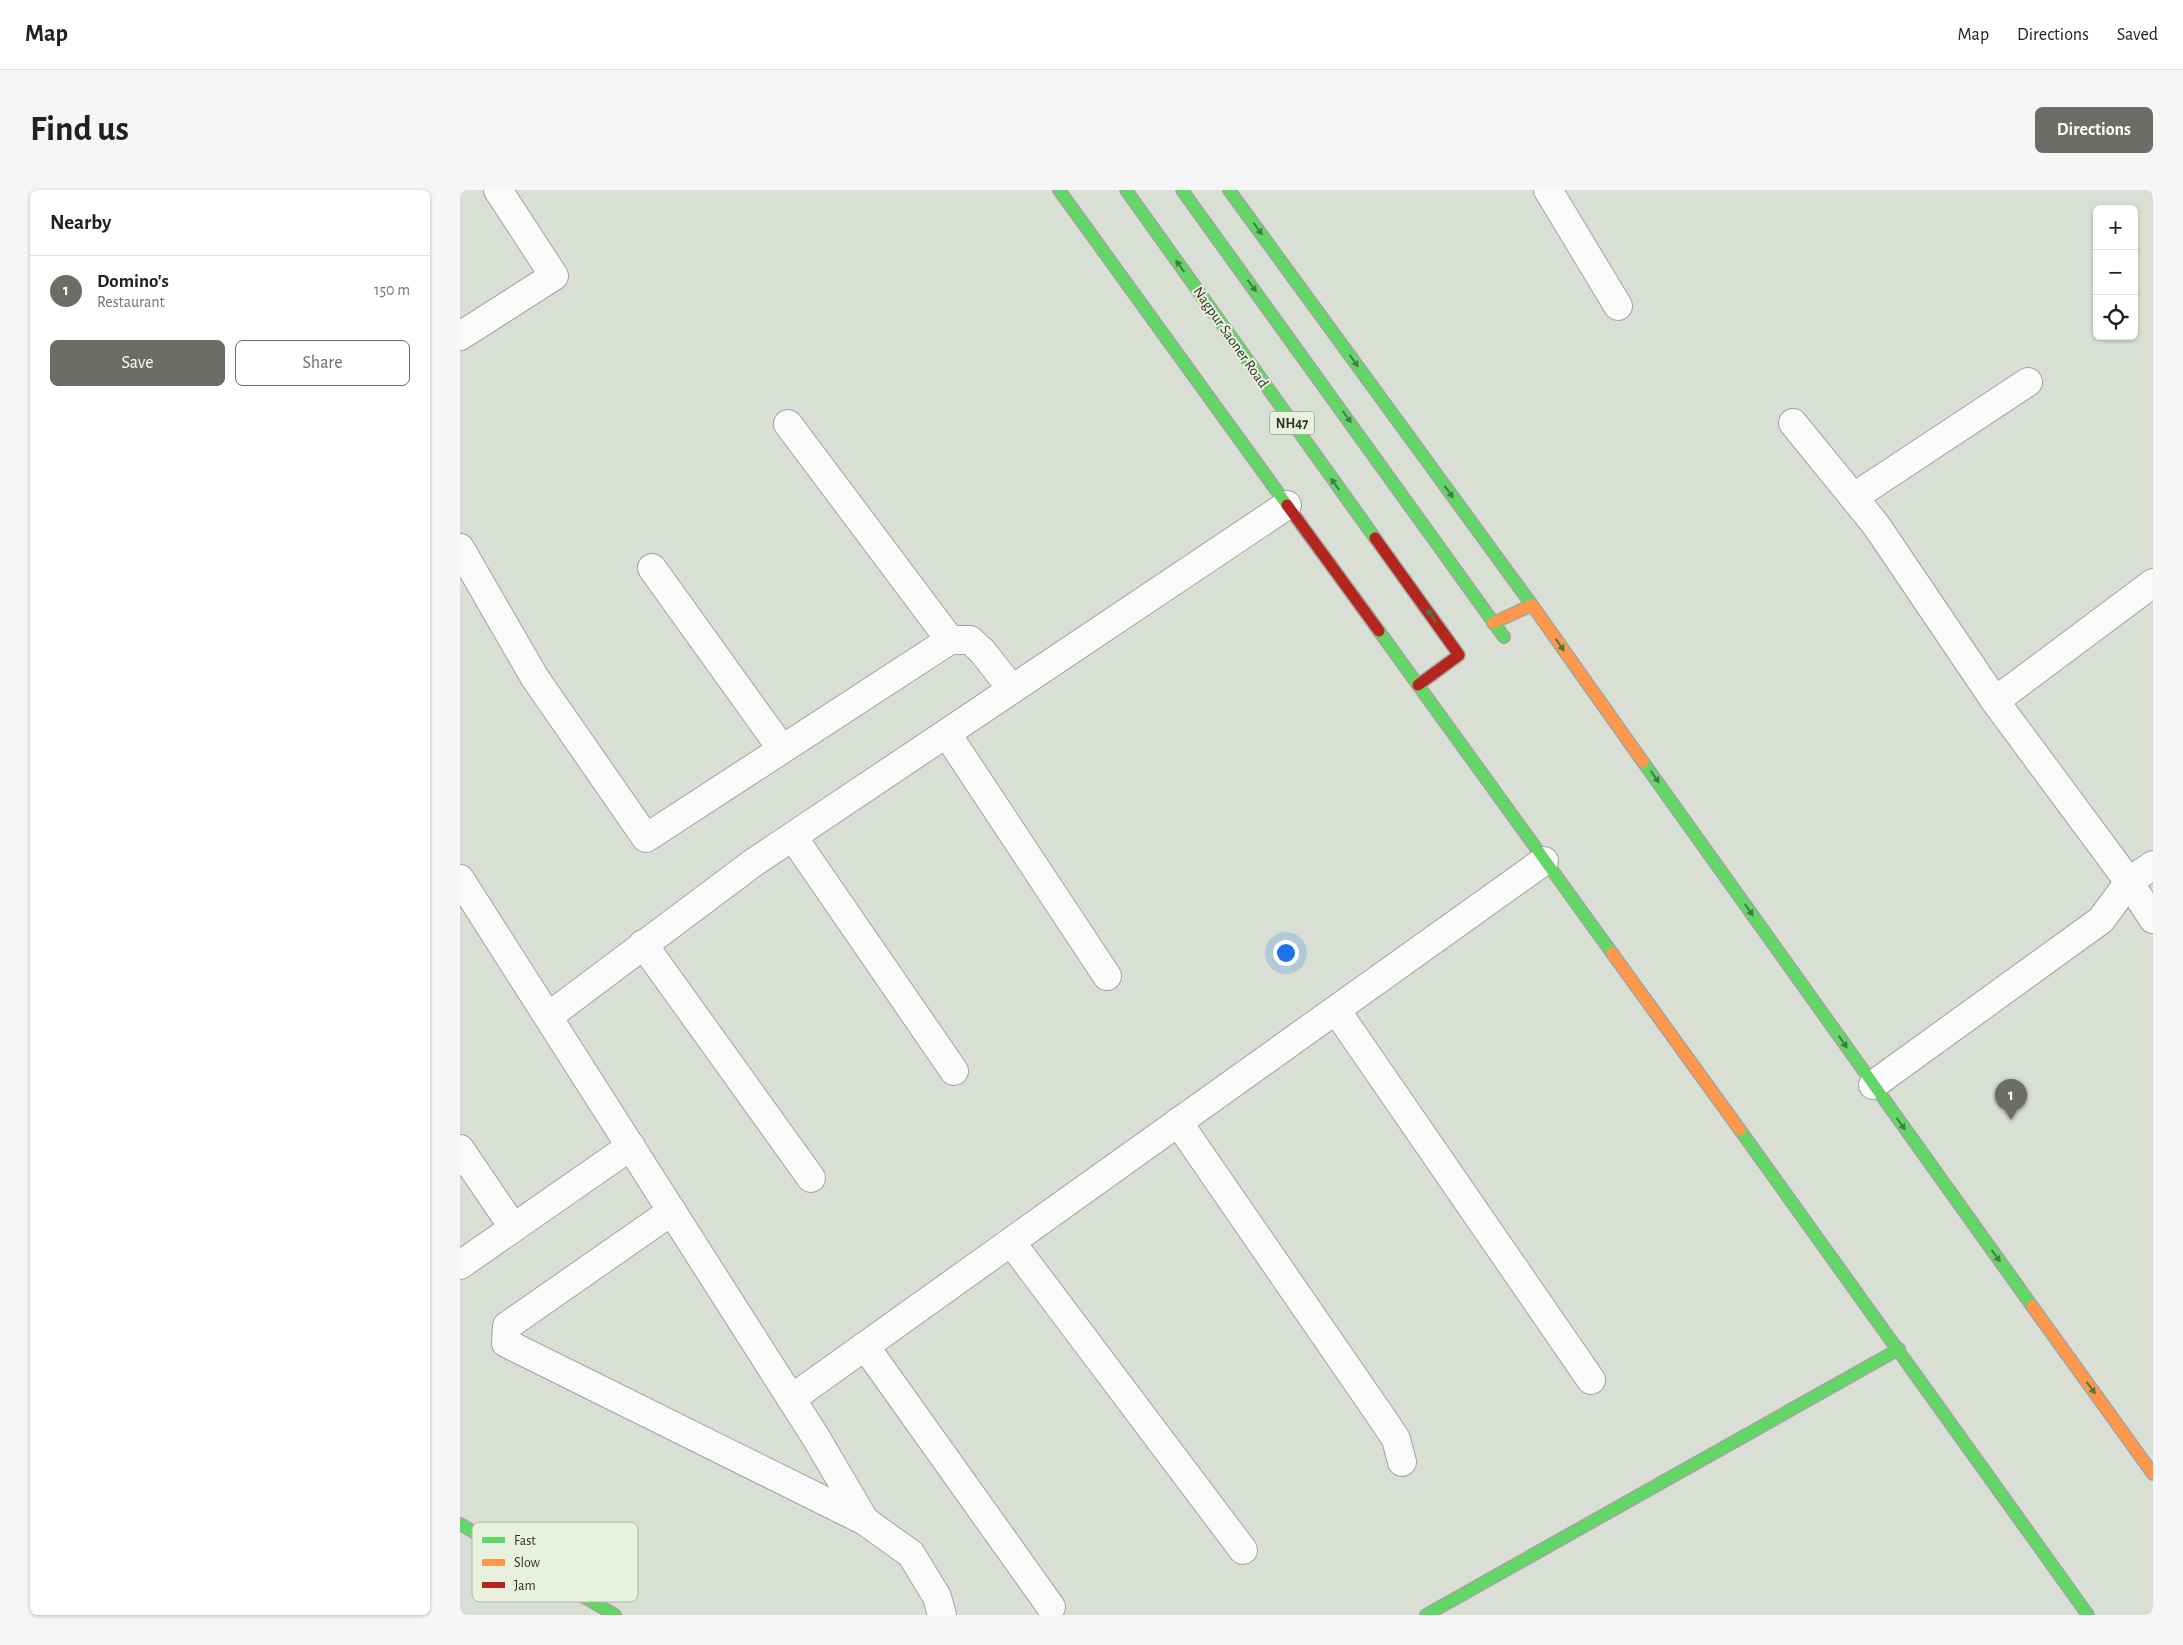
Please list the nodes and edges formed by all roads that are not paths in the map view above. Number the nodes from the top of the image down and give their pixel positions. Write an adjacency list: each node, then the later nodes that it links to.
1 (498, 190): 8 (street)
2 (1059, 190): 13 (main road)
3 (1126, 190): 21 (main road, Nagpur Saoner Road / NH47, one-way to 3)
4 (1182, 190): 18 (main road, one-way to 18)
5 (1229, 190): 17 (main road, one-way to 17)
6 (1548, 190): 7 (street)
7 (1618, 306)
8 (460, 336)
9 (2028, 382): 12 (street)
10 (1793, 423): 12 (street)
11 (788, 424): 20 (street)
12 (1854, 497): 23 (street)
13 (1287, 504): 21 (main road); 22 (street)
14 (460, 548): 25 (street)
15 (652, 568): 25 (street)
16 (2153, 583): 23 (street)
17 (1532, 605): 18 (main road); 37 (main road, one-way to 37)
18 (1493, 623): 19 (main road)
19 (1504, 638)
20 (950, 640): 22 (street); 25 (street)
21 (1418, 685): 27 (main road)
22 (1012, 689): 24 (street)
23 (1995, 701): 30 (street)
24 (946, 734): 26 (street); 33 (street)
25 (782, 749)
26 (793, 837): 32 (street); 36 (street)
27 (1544, 861): 34 (street); 47 (main road)
28 (2153, 865): 30 (street)
29 (460, 879): 35 (street)
30 (2129, 882): 31 (street); 37 (street)
31 (2153, 919)
32 (643, 944): 35 (street); 41 (street)
33 (1107, 976)
34 (1336, 1010): 38 (street); 48 (street)
35 (549, 1016): 39 (street)
36 (954, 1071)
37 (1873, 1085): 51 (main road, one-way to 51)
38 (1178, 1122): 44 (street); 50 (street)
39 (632, 1146): 42 (street); 43 (street)
40 (460, 1149): 43 (street)
41 (811, 1178)
42 (672, 1211): 49 (street); 52 (street)
43 (512, 1227): 45 (street)
44 (1011, 1242): 46 (street); 55 (street)
45 (460, 1265)
46 (865, 1346): 49 (street); 57 (street)
47 (1900, 1349): 60 (main road); 61 (main road)
48 (1591, 1380)
49 (791, 1399): 52 (street)
50 (1402, 1462)
51 (2153, 1474)
52 (865, 1521): 59 (street)
53 (460, 1524): 54 (main road)
54 (472, 1531)
55 (1243, 1550)
56 (594, 1602): 58 (main road)
57 (1051, 1607)
58 (616, 1615)
59 (942, 1615)
60 (1426, 1615)
61 (2088, 1615)

